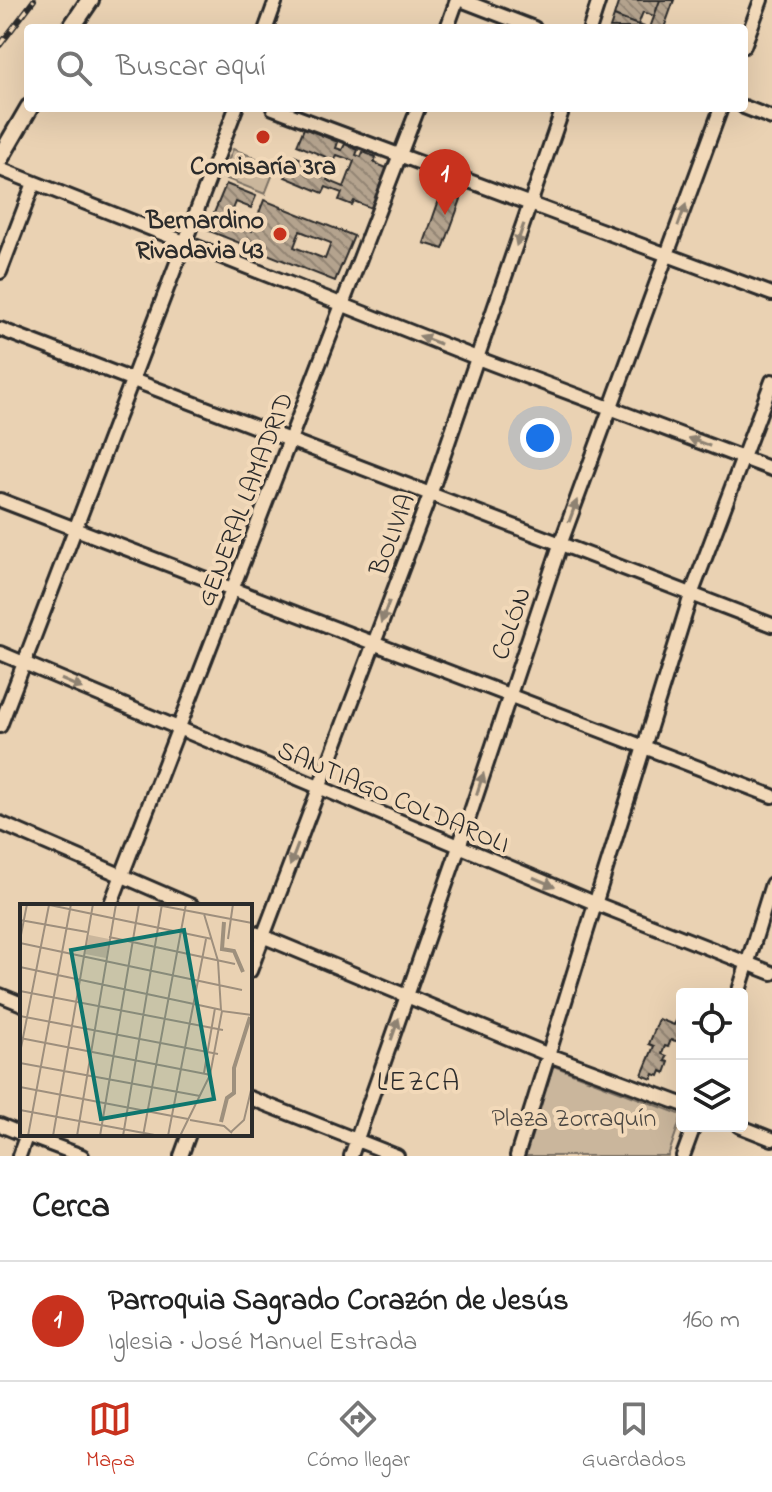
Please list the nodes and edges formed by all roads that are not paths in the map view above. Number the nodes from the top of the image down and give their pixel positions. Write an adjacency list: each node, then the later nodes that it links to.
1 (90, 0): 7 (main road)
2 (103, 0): 8 (main road)
3 (276, 0): 9 (street)
4 (459, 0): 10 (street); 11 (street)
5 (599, 0): 12 (street)
6 (761, 0): 13 (street)
7 (77, 24)
8 (79, 24)
9 (267, 24)
10 (449, 24)
11 (523, 24)
12 (591, 24)
13 (748, 35)
14 (24, 99): 23 (main road)
15 (748, 109): 22 (street)
16 (27, 112): 25 (main road)
17 (234, 112): 29 (street)
18 (284, 112): 24 (street)
19 (417, 112): 24 (street, GENERAL LAMADRID)
20 (562, 112): 28 (street, BOLIVIA)
21 (720, 112): 30 (street, COLÓN, one-way to 21)
22 (772, 118)
23 (0, 138)
24 (401, 156): 28 (street); 33 (street, GENERAL LAMADRID)
25 (0, 158)
26 (0, 169): 27 (street)
27 (34, 183): 29 (street); 31 (street)
28 (531, 204): 30 (street); 35 (street, BOLIVIA, one-way to 35)
29 (184, 241): 33 (street); 36 (street)
30 (667, 255): 32 (street); 38 (street, COLÓN)
31 (0, 272)
32 (772, 294)
33 (343, 305): 35 (street, one-way to 33); 39 (street, GENERAL LAMADRID)
34 (0, 329): 36 (street)
35 (477, 358): 38 (street); 42 (street, BOLIVIA)
36 (132, 378): 39 (street); 44 (street)
37 (772, 381): 40 (street)
38 (611, 408): 40 (street, one-way to 38); 45 (street, COLÓN, one-way to 38)
39 (291, 440): 42 (street); 46 (street, GENERAL LAMADRID)
40 (742, 459): 41 (street); 47 (street)
41 (772, 469)
42 (430, 495): 45 (street); 49 (street, BOLIVIA, one-way to 49)
43 (0, 500): 44 (street)
44 (74, 529): 46 (street); 51 (street)
45 (560, 545): 47 (street); 52 (street, COLÓN)
46 (232, 590): 49 (street); 54 (street, GENERAL LAMADRID)
47 (691, 595): 48 (street); 55 (street)
48 (772, 625)
49 (373, 644): 52 (street); 56 (street, BOLIVIA)
50 (0, 653): 51 (street, SANTIAGO COLDAROLI)
51 (25, 664): 53 (street); 54 (street, SANTIAGO COLDAROLI, one-way to 54)
52 (509, 695): 55 (street); 59 (street, COLÓN, one-way to 52)
53 (0, 726)
54 (178, 729): 56 (street, SANTIAGO COLDAROLI); 60 (street, GENERAL LAMADRID)
55 (644, 748): 57 (street); 64 (street)
56 (319, 789): 59 (street, SANTIAGO COLDAROLI); 65 (street, BOLIVIA, one-way to 65)
57 (772, 796)
58 (0, 823): 60 (street)
59 (459, 847): 64 (street, SANTIAGO COLDAROLI, one-way to 64); 71 (street, COLÓN)
60 (121, 875): 62 (street, GENERAL LAMADRID); 63 (street)
61 (772, 884): 67 (street)
62 (111, 904)
63 (187, 904)
64 (597, 904): 67 (street, SANTIAGO COLDAROLI); 73 (street)
65 (256, 934): 66 (street, BOLIVIA); 71 (street)
66 (252, 959)
67 (747, 964): 68 (street, SANTIAGO COLDAROLI); 69 (street)
68 (772, 973)
69 (740, 988)
70 (0, 995): 72 (street)
71 (407, 995): 73 (street); 84 (street, COLÓN, one-way to 71)
72 (20, 1003)
73 (549, 1055): 75 (street); 90 (street)
74 (252, 1099): 84 (street)
75 (676, 1102)
76 (0, 1125): 78 (street)
77 (748, 1130): 83 (street)
78 (20, 1132)
79 (692, 1132): 91 (street)
80 (24, 1136): 85 (street)
81 (30, 1136): 86 (street)
82 (188, 1136): 87 (street)
83 (772, 1139)
84 (358, 1140): 88 (street, COLÓN); 89 (street)
85 (19, 1156)
86 (82, 1156)
87 (181, 1156)
88 (351, 1156)
89 (397, 1156)
90 (517, 1156)
91 (683, 1156)

